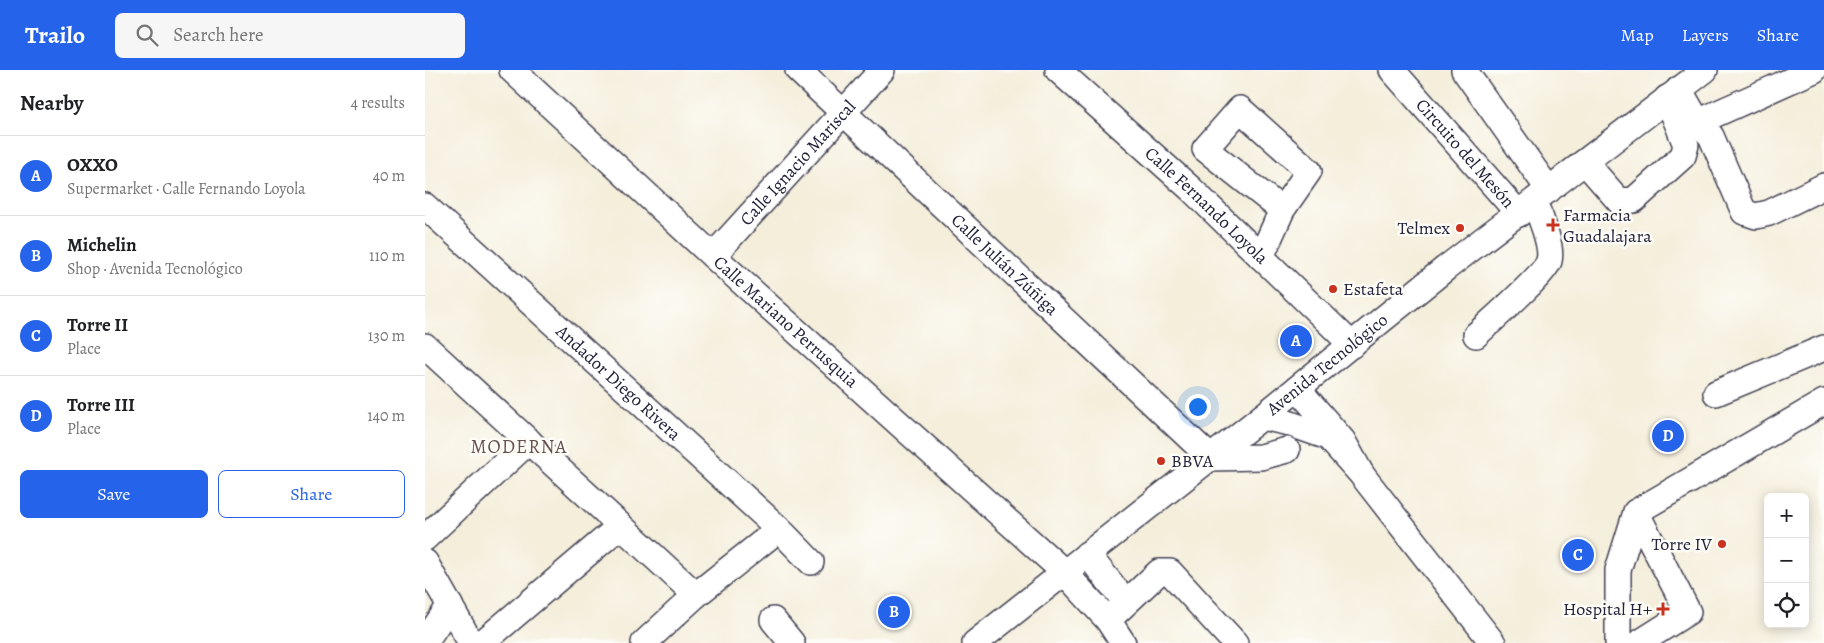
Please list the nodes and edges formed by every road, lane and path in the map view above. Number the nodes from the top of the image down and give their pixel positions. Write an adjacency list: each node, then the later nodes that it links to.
1 (512, 70): 16 (street, Calle Mariano Perrusquia)
2 (798, 70): 9 (street, Calle Julián Zúñiga)
3 (882, 70): 9 (street, Calle Ignacio Mariscal)
4 (1058, 70): 17 (street, Calle Fernando Loyola)
5 (1392, 70): 13 (street, Circuito del Mesón)
6 (1464, 70): 13 (street)
7 (1814, 70): 10 (street)
8 (1686, 84): 10 (street); 11 (street, Avenida Tecnológico); 11 (street)
9 (844, 113): 16 (street, Calle Ignacio Mariscal); 28 (street, Calle Julián Zúñiga)
10 (1707, 125): 12 (street)
11 (1585, 162): 13 (street, Avenida Tecnológico)
12 (1824, 186)
13 (1534, 202): 18 (street); 20 (street, Avenida Tecnológico)
14 (425, 206): 32 (street, Andador Diego Rivera)
15 (1282, 210): 17 (street)
16 (713, 256): 37 (street, Calle Mariano Perrusquia)
17 (1261, 257): 20 (street, Calle Fernando Loyola)
18 (1476, 335)
19 (425, 346): 26 (street)
20 (1352, 346): 22 (street, Avenida Tecnológico)
21 (1824, 348): 23 (street)
22 (1298, 388): 25 (street, Avenida Tecnológico); 29 (street)
23 (1717, 393)
24 (1824, 402): 30 (street)
25 (1262, 417): 28 (street, Avenida Tecnológico); 29 (street)
26 (529, 441): 31 (street); 33 (street)
27 (1287, 450): 28 (street)
28 (1211, 458): 34 (street, Avenida Tecnológico)
29 (1362, 475): 51 (street)
30 (1636, 512): 52 (street); 53 (street)
31 (620, 526): 38 (street); 45 (street)
32 (779, 529): 36 (street, Andador Diego Rivera); 38 (street)
33 (425, 538)
34 (1087, 554): 37 (street, Avenida Tecnológico); 39 (street)
35 (425, 562): 40 (street)
36 (811, 562)
37 (1064, 572): 42 (street, Calle Mariano Perrusquia); 48 (street, Avenida Tecnológico)
38 (696, 595): 46 (street)
39 (1126, 602): 42 (street); 50 (street)
40 (450, 605): 43 (street); 44 (street)
41 (773, 620): 47 (street)
42 (1108, 620): 49 (street, Calle Mariano Perrusquia)
43 (425, 642)
44 (471, 643)
45 (482, 643)
46 (644, 643)
47 (792, 643)
48 (975, 643)
49 (1123, 643)
50 (1235, 643)
51 (1493, 643)
52 (1618, 643)
53 (1639, 643)

